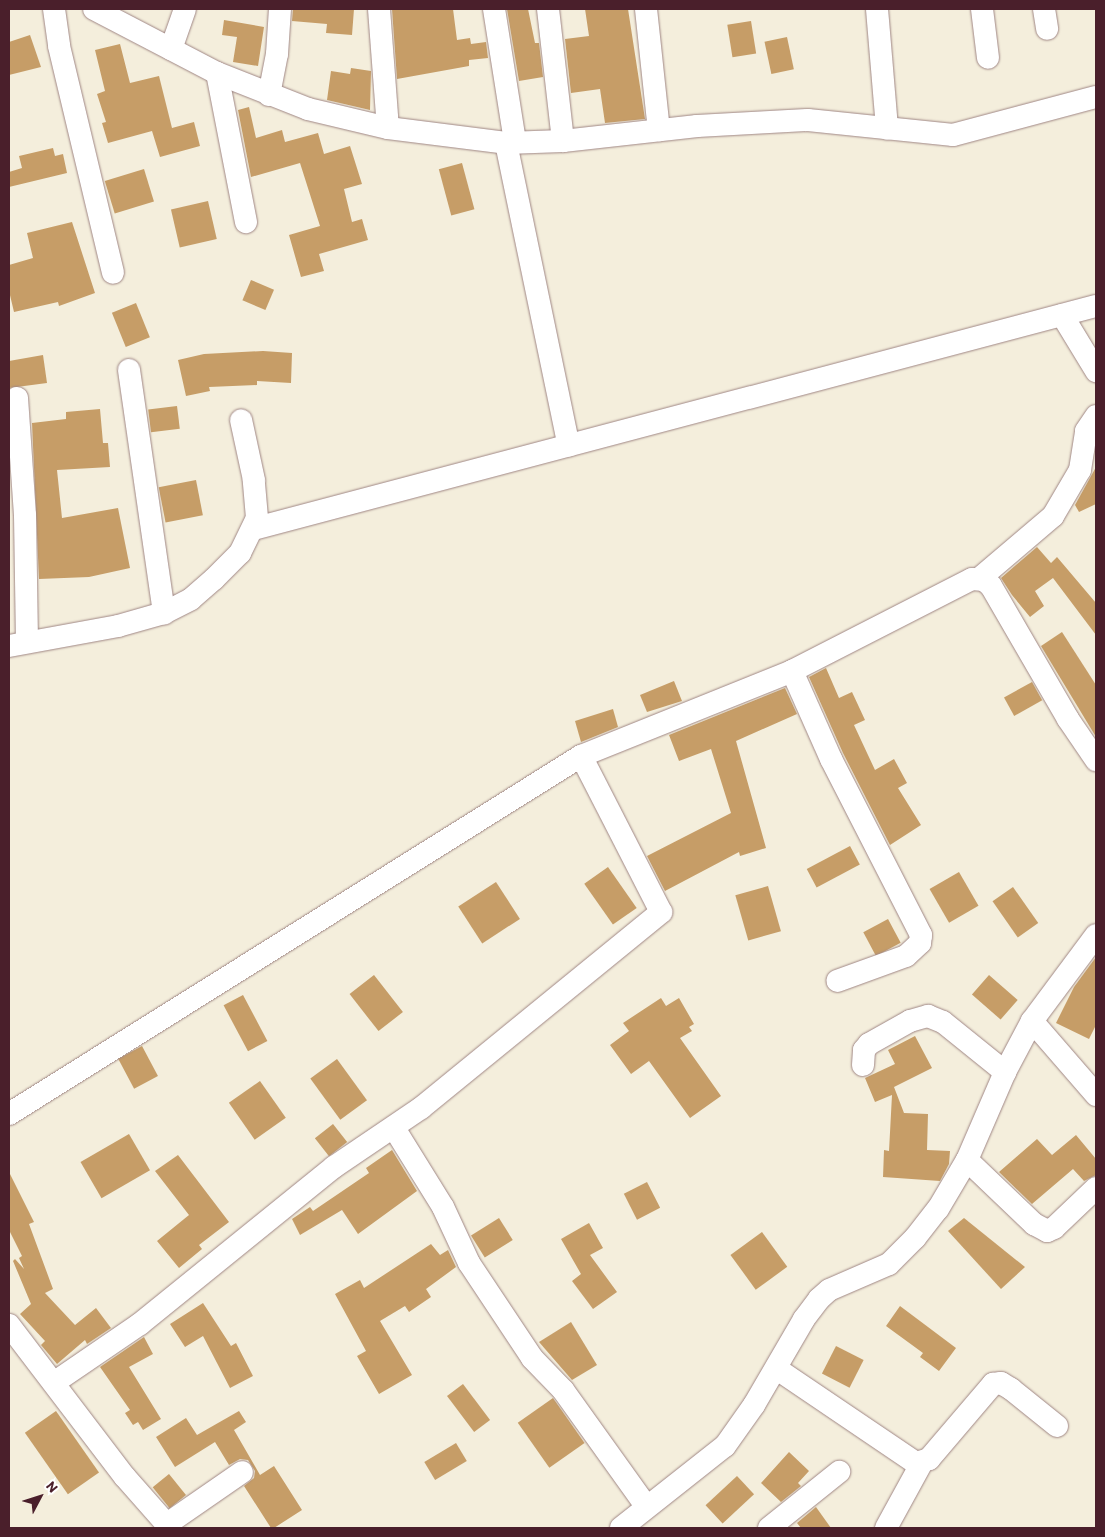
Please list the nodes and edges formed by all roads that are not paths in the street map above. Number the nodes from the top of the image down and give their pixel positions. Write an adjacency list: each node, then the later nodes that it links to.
1 (54, 9): 22 (street)
2 (94, 9): 11 (street)
3 (185, 9): 11 (street)
4 (280, 9): 14 (street)
5 (379, 9): 16 (street)
6 (494, 9): 20 (street)
7 (548, 9): 19 (street)
8 (646, 9): 18 (street)
9 (877, 9): 17 (street)
10 (982, 9): 12 (street)
11 (171, 49): 13 (street)
12 (988, 58)
13 (217, 74): 14 (street); 21 (street)
14 (269, 96): 16 (street)
15 (1096, 97): 17 (street)
16 (388, 128): 20 (street)
17 (886, 129): 18 (street)
18 (659, 130): 19 (street)
19 (563, 142): 20 (street)
20 (511, 143): 30 (street)
21 (246, 222)
22 (113, 273)
23 (1096, 306): 24 (street)
24 (1062, 315): 26 (street); 30 (street)
25 (129, 370): 34 (street)
26 (1096, 371)
27 (17, 398): 31 (street)
28 (1096, 416): 33 (street)
29 (242, 420): 32 (street)
30 (569, 446): 32 (street)
31 (17, 516): 35 (street)
32 (253, 529): 34 (street)
33 (979, 579): 36 (street); 38 (street)
34 (164, 613): 35 (street)
35 (18, 644)
36 (792, 671): 37 (street); 40 (street)
37 (581, 756): 45 (street); 46 (street)
38 (1096, 760)
39 (1096, 935): 41 (street)
40 (837, 981)
41 (1032, 1021): 43 (street); 44 (street)
42 (863, 1065): 43 (street)
43 (1005, 1072): 47 (street)
44 (1096, 1095)
45 (9, 1114)
46 (394, 1128): 51 (street); 56 (street)
47 (967, 1160): 48 (street); 50 (street)
48 (1096, 1188)
49 (9, 1325): 51 (street)
50 (777, 1369): 53 (street); 56 (street)
51 (55, 1382): 57 (street)
52 (1058, 1426): 53 (street)
53 (921, 1464): 60 (street)
54 (242, 1472): 57 (street)
55 (838, 1472): 59 (street)
56 (646, 1506): 58 (street)
57 (168, 1526)
58 (621, 1528)
59 (768, 1528)
60 (886, 1528)

